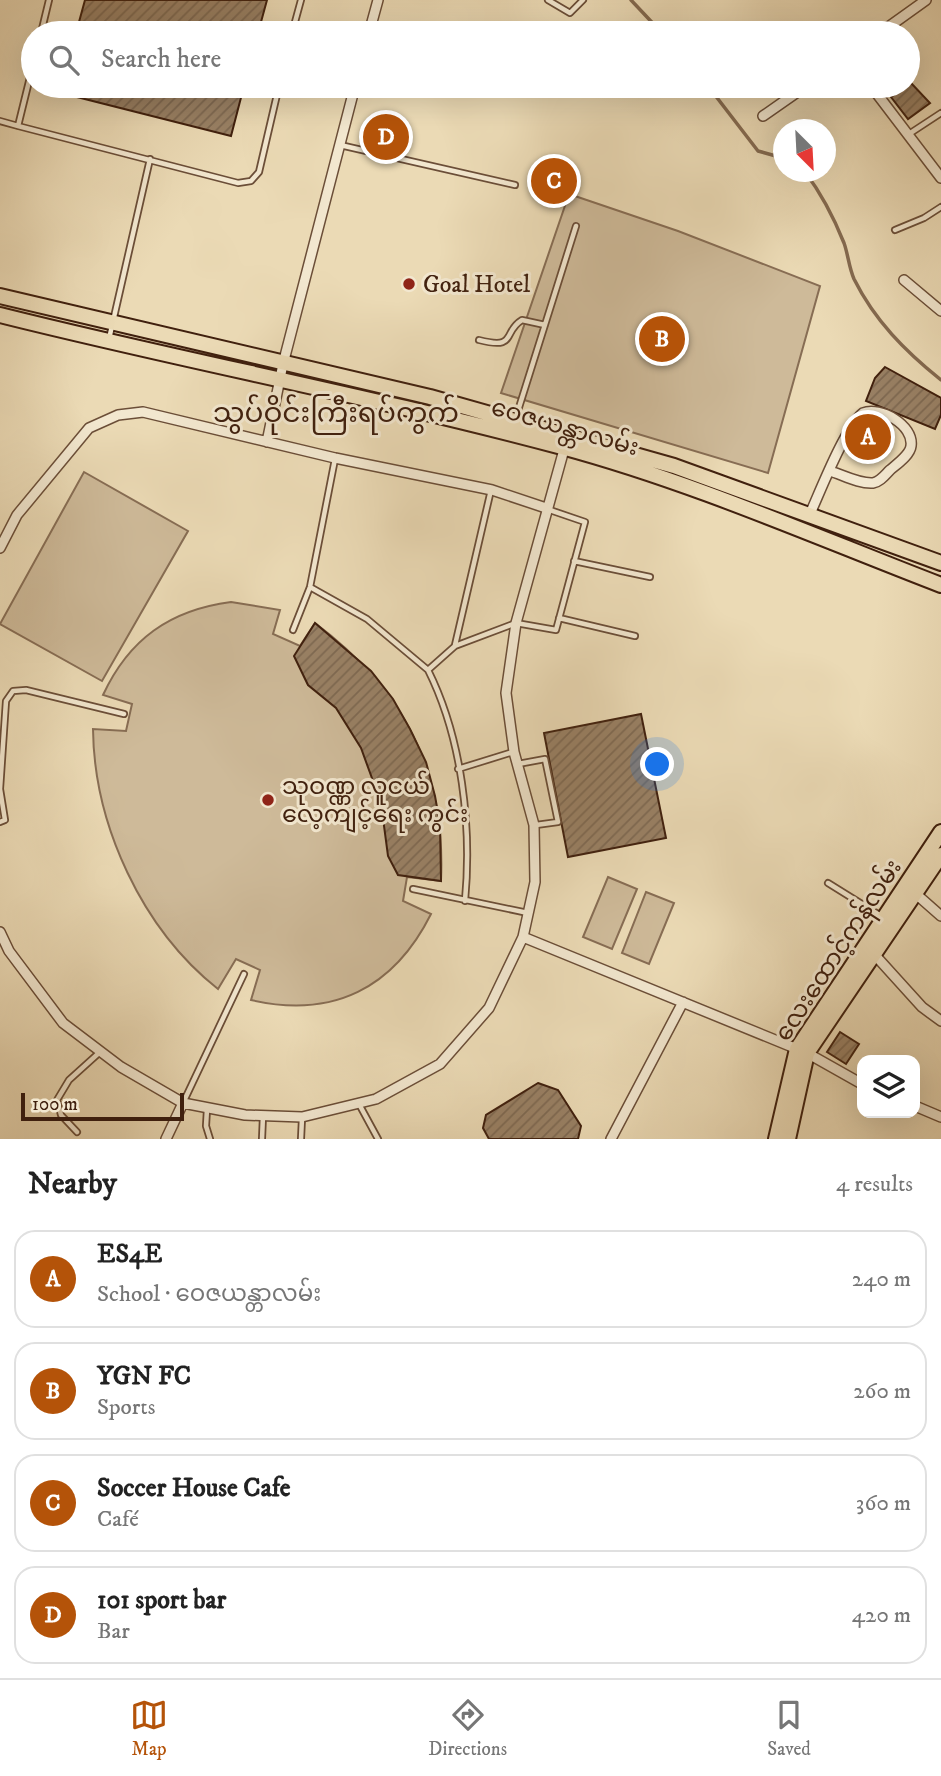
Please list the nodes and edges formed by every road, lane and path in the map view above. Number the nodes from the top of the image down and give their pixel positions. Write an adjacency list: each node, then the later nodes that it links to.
1 (50, 0): 7 (lane)
2 (300, 0): 8 (lane)
3 (378, 0): 9 (street)
4 (548, 0): 5 (lane)
5 (583, 0)
6 (926, 0): 10 (street)
7 (44, 21)
8 (295, 21)
9 (372, 21)
10 (897, 21)
11 (25, 98): 19 (lane)
12 (276, 98): 22 (lane)
13 (352, 98): 21 (street)
14 (789, 98): 17 (street)
15 (881, 98): 20 (street)
16 (941, 113): 20 (lane)
17 (763, 116)
18 (0, 121): 19 (lane)
19 (18, 125): 22 (lane)
20 (908, 135): 23 (street)
21 (340, 145): 24 (lane); 38 (street)
22 (150, 159): 33 (lane)
23 (941, 178)
24 (515, 185)
25 (941, 207): 27 (lane)
26 (576, 226): 34 (lane)
27 (895, 230)
28 (904, 280): 30 (street)
29 (0, 296): 31 (main road, ဝေဇယန္တာလမ်း)
30 (941, 311)
31 (74, 313): 33 (main road, ဝေဇယန္တာလမ်း); 35 (main road)
32 (0, 315): 35 (main road, ဝေဇယန္တာလမ်း)
33 (113, 322): 36 (lane); 38 (main road, ဝေဇယန္တာလမ်း)
34 (545, 326): 37 (lane); 39 (lane)
35 (69, 331): 36 (main road, ဝေဇယန္တာလမ်း)
36 (108, 340): 38 (main road, ဝေဇယန္တာလမ်း)
37 (479, 340)
38 (281, 371): 39 (main road, ဝေဇယန္တာလမ်း); 40 (street); 41 (main road, ဝေဇယန္တာလမ်း)
39 (514, 421): 41 (main road, ဝေဇယန္တာလမ်း)
40 (267, 442): 42 (street); 47 (street)
41 (566, 442): 45 (street); 46 (main road, ဝေဇယန္တာလမ်း); 51 (main road, ဝေဇယန္တာလမ်း)
42 (335, 458): 44 (street); 52 (lane)
43 (830, 471): 43 (street); 46 (street)
44 (492, 490): 45 (street); 57 (lane)
45 (545, 508): 48 (lane); 54 (street)
46 (809, 516): 49 (main road, ဝေဇယန္တာလမ်း)
47 (0, 548)
48 (574, 561): 50 (lane); 53 (lane)
49 (941, 563)
50 (650, 577)
51 (941, 585)
52 (310, 587): 55 (lane); 58 (lane)
53 (559, 618): 54 (lane); 56 (lane)
54 (516, 623): 57 (lane); 60 (street)
55 (293, 629)
56 (635, 636)
57 (455, 646): 58 (lane)
58 (428, 670): 62 (lane)
59 (124, 714): 63 (lane)
60 (514, 752): 61 (street); 62 (lane)
61 (517, 764): 64 (street); 64 (lane)
62 (458, 769): 70 (lane)
63 (0, 822)
64 (534, 825): 71 (street)
65 (941, 832): 73 (main road, လေးထောင့်ကန်လမ်း)
66 (941, 855): 69 (main road, လေးထောင့်ကန်လမ်း)
67 (828, 883): 73 (lane)
68 (413, 889): 70 (lane)
69 (916, 894): 72 (street); 73 (main road, လေးထောင့်ကန်လမ်း)
70 (465, 901): 71 (lane)
71 (528, 913): 75 (street)
72 (941, 916)
73 (889, 920): 76 (main road, လေးထောင့်ကန်လမ်း); 79 (main road, လေးထောင့်ကန်လမ်း)
74 (0, 932): 81 (street)
75 (523, 937): 78 (street); 85 (street)
76 (874, 954): 79 (main road, လေးထောင့်ကန်လမ်း); 80 (street)
77 (244, 974): 84 (lane)
78 (683, 1002): 82 (street); 97 (street)
79 (830, 1009): 82 (main road, လေးထောင့်ကန်လမ်း)
80 (941, 1021)
81 (101, 1051): 84 (street); 91 (lane)
82 (802, 1051): 83 (street); 98 (main road, လေးထောင့်ကန်လမ်း); 99 (main road, လေးထောင့်ကန်လမ်း)
83 (857, 1081)
84 (183, 1103): 86 (street); 92 (street)
85 (359, 1103): 89 (street); 96 (lane)
86 (208, 1108): 88 (street); 93 (lane)
87 (920, 1108): 90 (street)
88 (263, 1115): 89 (street); 94 (lane)
89 (302, 1117): 95 (lane)
90 (941, 1117)
91 (77, 1132)
92 (166, 1139)
93 (210, 1139)
94 (262, 1139)
95 (301, 1139)
96 (378, 1139)
97 (611, 1139)
98 (776, 1139)
99 (788, 1139)

